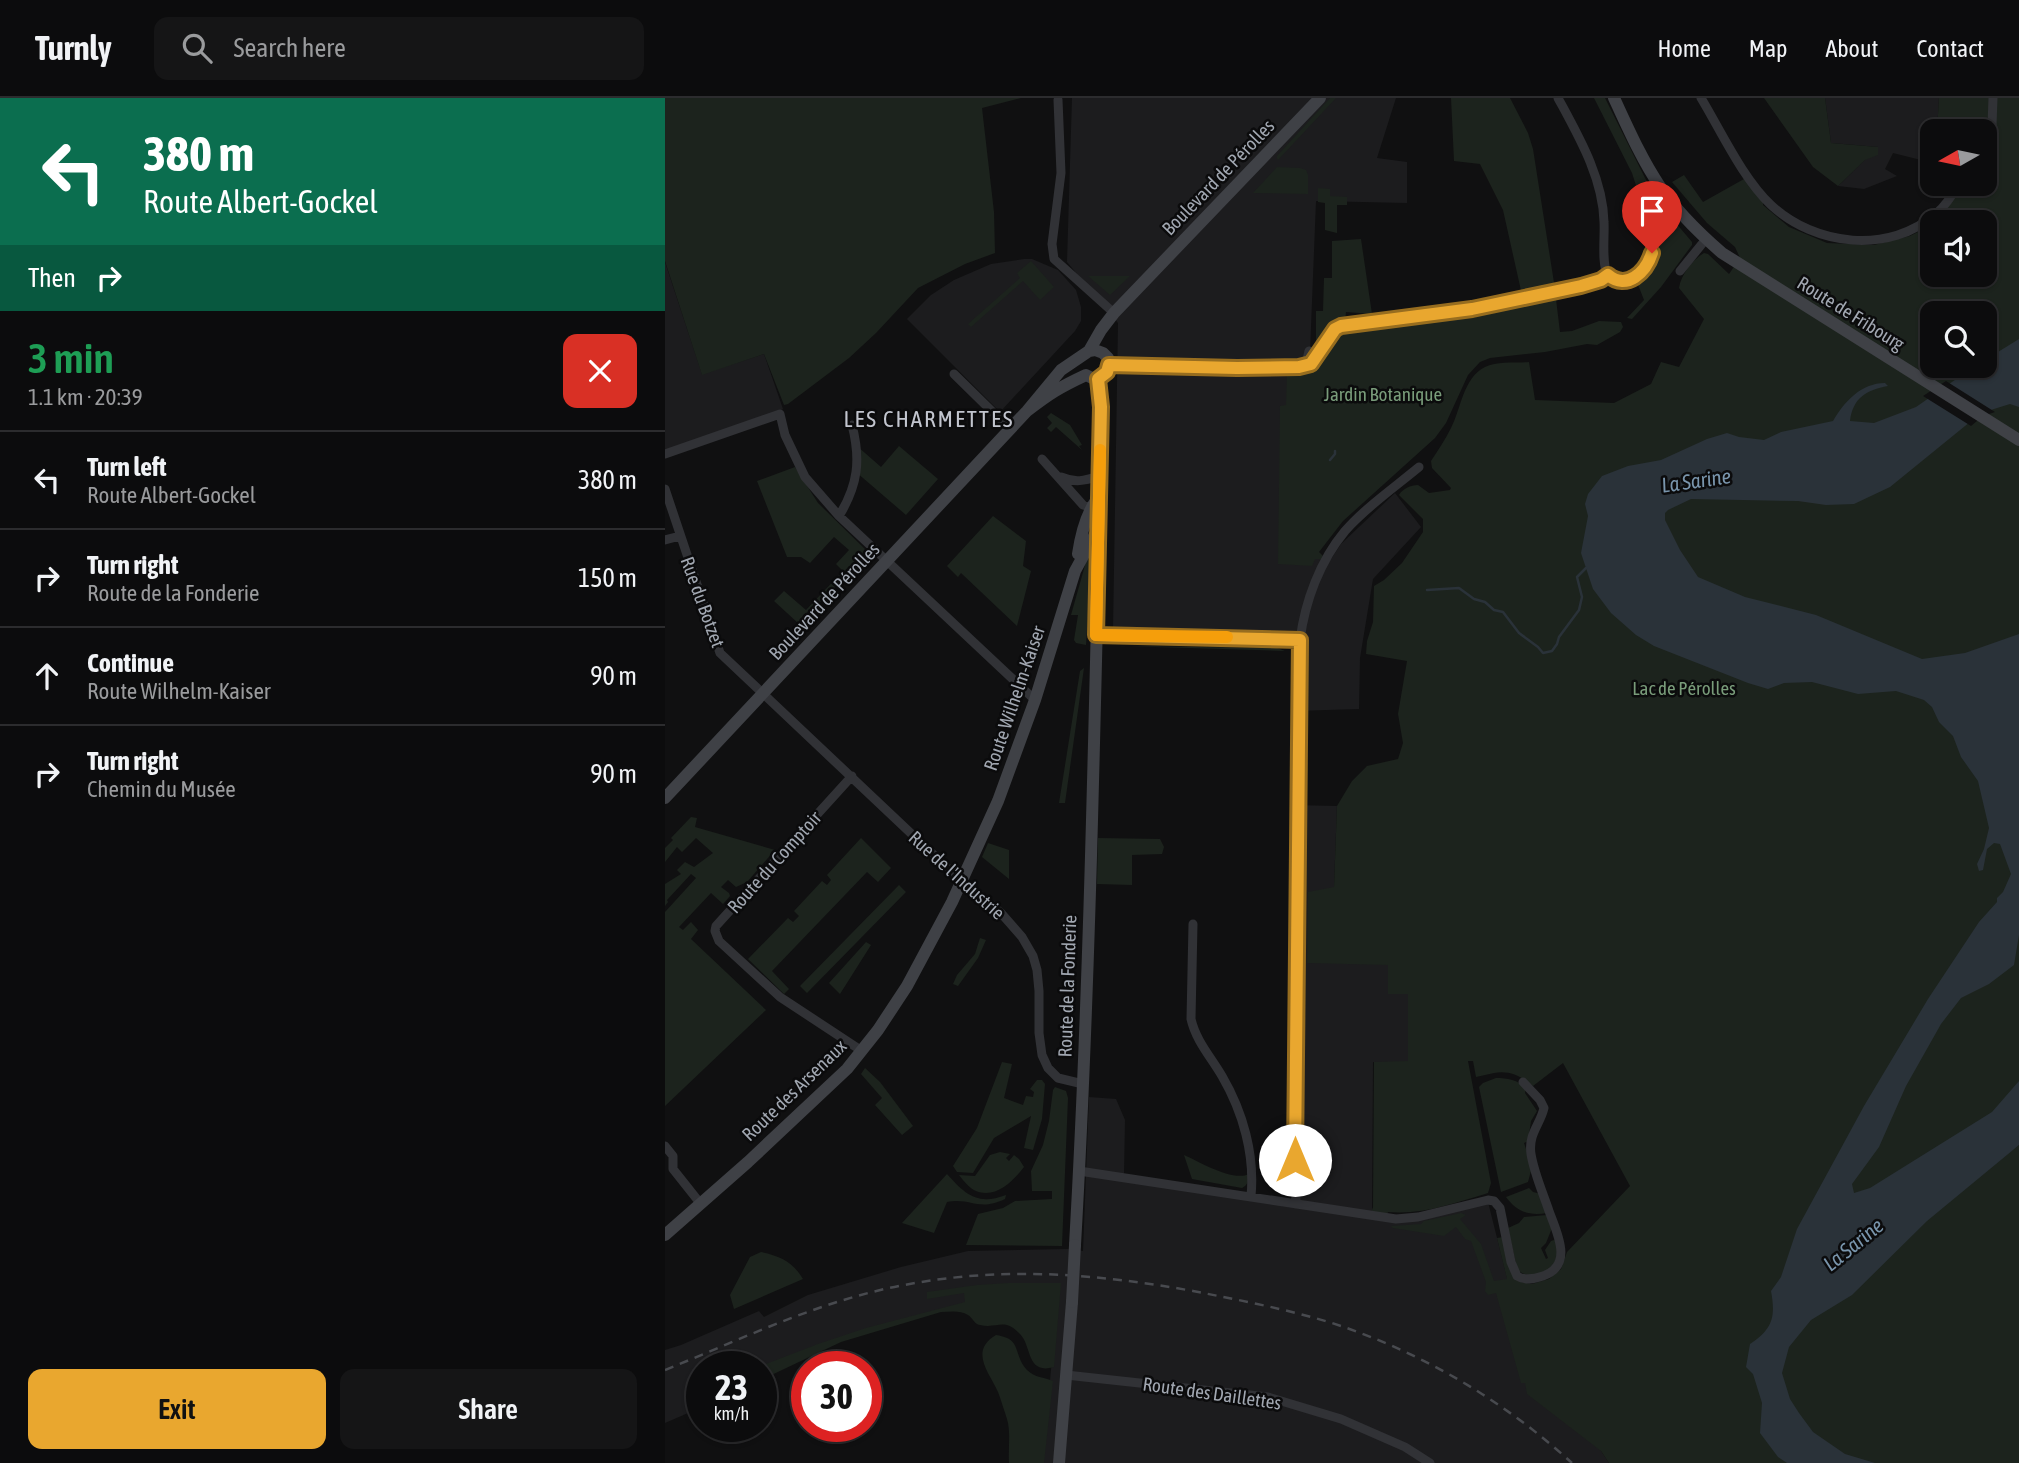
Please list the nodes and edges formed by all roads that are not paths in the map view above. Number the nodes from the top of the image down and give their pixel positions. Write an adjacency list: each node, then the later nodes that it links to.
1 (1320, 98): 13 (main road, Boulevard de Pérolles)
2 (1559, 98): 12 (street)
3 (1614, 98): 9 (main road, Route de Fribourg)
4 (1701, 98): 8 (street)
5 (1993, 98): 7 (street)
6 (1058, 100): 13 (street)
7 (1992, 119)
8 (1950, 196)
9 (1670, 200): 10 (main road, Route de Fribourg); 12 (street)
10 (1706, 239): 11 (street); 23 (main road, Route de Fribourg)
11 (1680, 271)
12 (1608, 275): 17 (street)
13 (1114, 313): 15 (main road, Boulevard de Pérolles); 16 (main road)
14 (1309, 351): 17 (street)
15 (1086, 354): 16 (main road); 19 (main road); 20 (main road, Boulevard de Pérolles)
16 (1106, 359): 17 (street); 19 (main road, Boulevard de Pérolles)
17 (1306, 364)
18 (954, 373): 22 (street)
19 (1092, 377): 20 (main road, Boulevard de Pérolles); 27 (main road)
20 (1027, 411): 22 (main road, Boulevard de Pérolles)
21 (852, 425): 31 (street)
22 (1010, 429): 35 (main road, Boulevard de Pérolles)
23 (2019, 440)
24 (665, 454): 31 (street)
25 (1042, 459): 28 (street)
26 (1419, 467): 38 (street)
27 (1099, 476): 28 (street); 30 (main road)
28 (1059, 477): 30 (street)
29 (665, 489): 33 (street, Rue du Botzet)
30 (1096, 504): 32 (main road, Route de la Fonderie); 36 (main road)
31 (839, 516): 35 (street)
32 (1099, 527): 36 (main road, Route Wilhelm-Kaiser); 37 (main road, Route de la Fonderie)
33 (680, 536): 34 (street, Rue du Botzet); 39 (street, Rue du Botzet)
34 (665, 540)
35 (887, 561): 39 (main road, Boulevard de Pérolles); 40 (street)
36 (1075, 571): 40 (main road, Route Wilhelm-Kaiser)
37 (1096, 635): 38 (street); 47 (main road, Route de la Fonderie)
38 (1300, 640): 52 (street)
39 (763, 694): 41 (street, Rue de l'Industrie); 42 (main road, Boulevard de Pérolles)
40 (1035, 700): 43 (main road, Route Wilhelm-Kaiser)
41 (852, 776): 43 (street, Rue de l'Industrie); 45 (street, Route du Comptoir)
42 (665, 798)
43 (962, 881): 45 (main road, Route des Arsenaux); 47 (street, Rue de l'Industrie)
44 (1193, 924): 50 (street)
45 (862, 1051): 51 (main road, Route des Arsenaux)
46 (1523, 1082): 52 (street)
47 (1083, 1084): 49 (main road, Route de la Fonderie)
48 (665, 1146): 51 (street)
49 (1079, 1171): 50 (street); 54 (main road, Route de la Fonderie, bridge)
50 (1251, 1196): 52 (street)
51 (700, 1203): 53 (main road, Route des Arsenaux)
52 (1296, 1203)
53 (665, 1235)
54 (1066, 1375): 55 (main road, Route de la Fonderie); 56 (street, Route des Daillettes)
55 (1059, 1463)
56 (1430, 1463)

